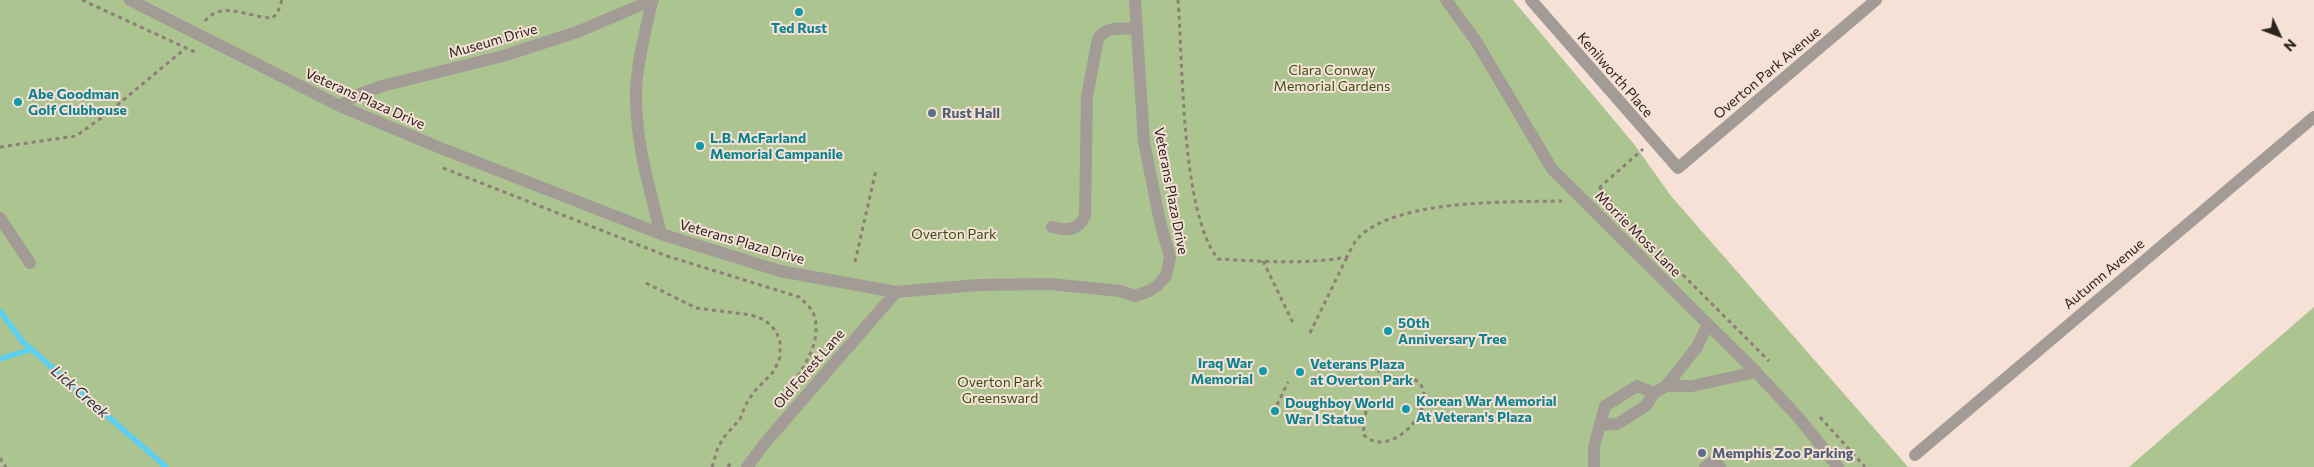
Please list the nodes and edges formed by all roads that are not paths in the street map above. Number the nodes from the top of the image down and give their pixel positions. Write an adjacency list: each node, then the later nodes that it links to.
1 (130, 0): 8 (street, Veterans Plaza Drive)
2 (652, 0): 8 (street, Museum Drive); 13 (street)
3 (1135, 0): 7 (street, Veterans Plaza Drive)
4 (1446, 0): 16 (street, Morrie Moss Lane)
5 (1531, 0): 10 (street, Kenilworth Place)
6 (1876, 0): 10 (street, Overton Park Avenue)
7 (1137, 29): 12 (street); 15 (street, Veterans Plaza Drive)
8 (340, 106): 13 (street, Veterans Plaza Drive)
9 (2314, 117): 21 (street, Autumn Avenue)
10 (1678, 168)
11 (0, 218): 14 (street)
12 (1052, 228)
13 (661, 234): 15 (street, Veterans Plaza Drive)
14 (30, 263)
15 (896, 292): 22 (street, Old Forest Lane)
16 (1708, 324): 17 (street, Morrie Moss Lane); 18 (street)
17 (1756, 372): 18 (street); 26 (street, Morrie Moss Lane)
18 (1666, 386): 19 (street)
19 (1654, 393): 20 (street); 20 (street)
20 (1600, 426): 23 (street)
21 (1915, 455)
22 (748, 467)
23 (1594, 467)
24 (1705, 467): 25 (street)
25 (1720, 467)
26 (1838, 467)

